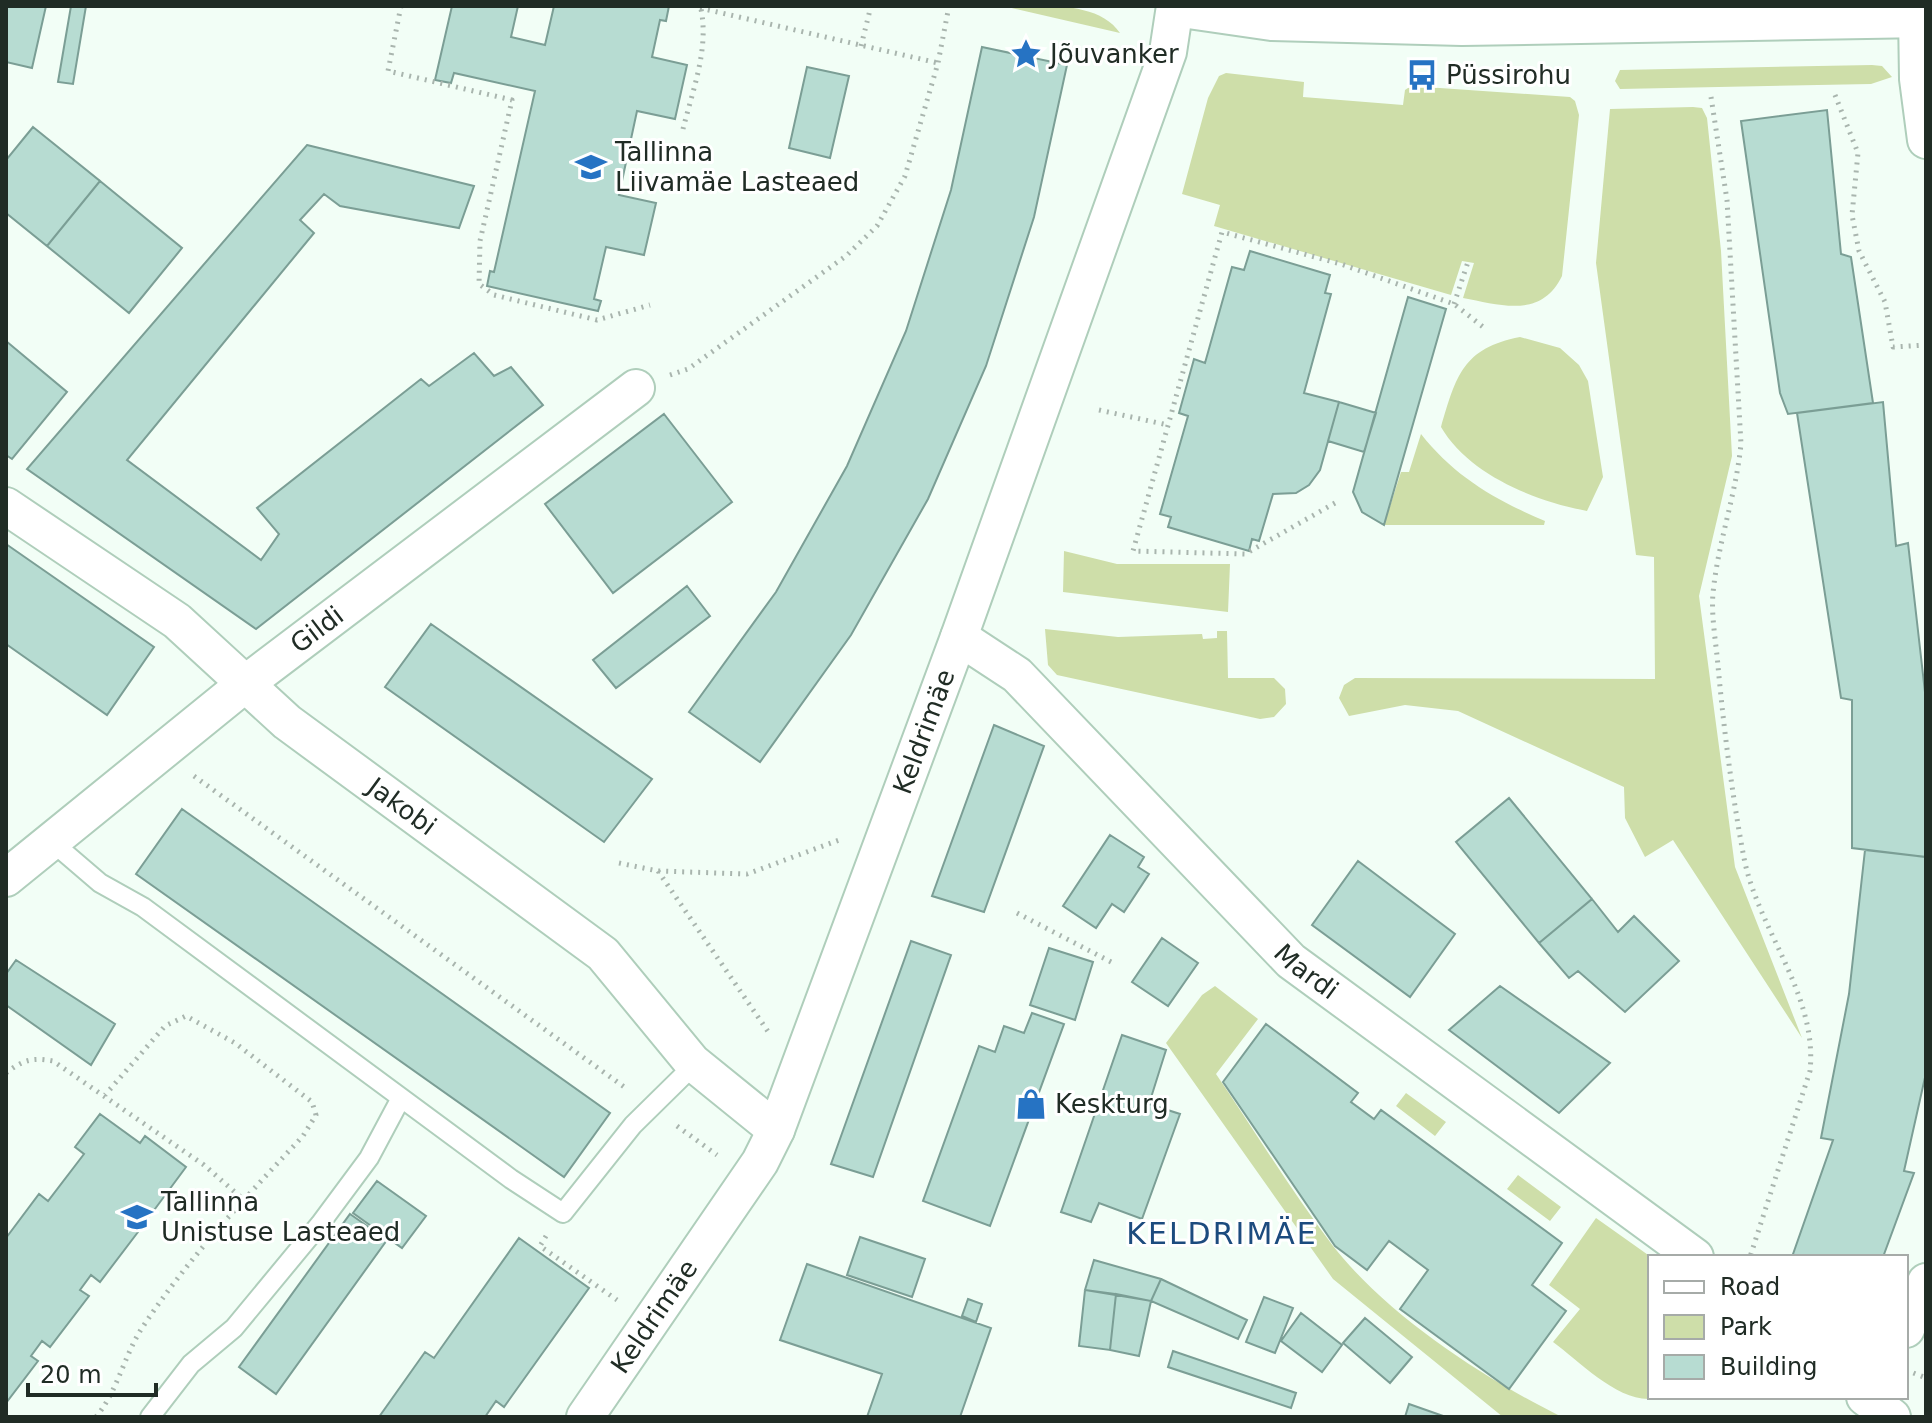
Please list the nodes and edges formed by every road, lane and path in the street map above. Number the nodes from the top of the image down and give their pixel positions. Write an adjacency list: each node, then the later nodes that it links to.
1 (401, 6): 16 (path)
2 (871, 6): 8 (path)
3 (949, 6): 9 (path)
4 (1175, 6): 24 (street, Keldrimäe)
5 (1189, 6): 7 (street)
6 (699, 7): 8 (path); 12 (path)
7 (1921, 15): 13 (street)
8 (861, 46): 9 (path)
9 (938, 63): 19 (path)
10 (1835, 95): 18 (path)
11 (1711, 97): 45 (path)
12 (683, 129)
13 (1926, 140)
14 (1468, 262): 15 (path)
15 (1454, 304): 17 (path); 21 (path)
16 (650, 305)
17 (1487, 330)
18 (1926, 345)
19 (636, 388): 25 (street, Gildi)
20 (1099, 410): 21 (path)
21 (1168, 425): 22 (path)
22 (1335, 503)
23 (6, 506): 25 (street, Jakobi)
24 (959, 637): 27 (street, Keldrimäe); 44 (street, Mardi)
25 (245, 684): 26 (street, Gildi); 34 (street, Jakobi)
26 (161, 752): 28 (street, Gildi); 39 (path)
27 (892, 816): 30 (path); 36 (street, Keldrimäe)
28 (51, 841): 31 (street, Gildi); 38 (lane)
29 (619, 863): 30 (path)
30 (658, 871): 36 (path)
31 (6, 878)
32 (1017, 913): 33 (path)
33 (1115, 964)
34 (695, 1064): 39 (lane); 40 (street, Jakobi)
35 (6, 1073): 37 (path)
36 (797, 1073): 40 (street, Keldrimäe)
37 (105, 1095): 42 (path); 42 (path)
38 (401, 1098): 43 (lane); 50 (lane)
39 (651, 1107): 41 (path); 43 (lane)
40 (776, 1130): 41 (street, Keldrimäe)
41 (749, 1178): 47 (street, Keldrimäe)
42 (244, 1200): 49 (path)
43 (563, 1213): 47 (path)
44 (1692, 1255)
45 (1751, 1255)
46 (1926, 1282): 48 (street)
47 (650, 1323): 51 (street, Keldrimäe)
48 (1908, 1324)
49 (96, 1417)
50 (150, 1417)
51 (585, 1417)

